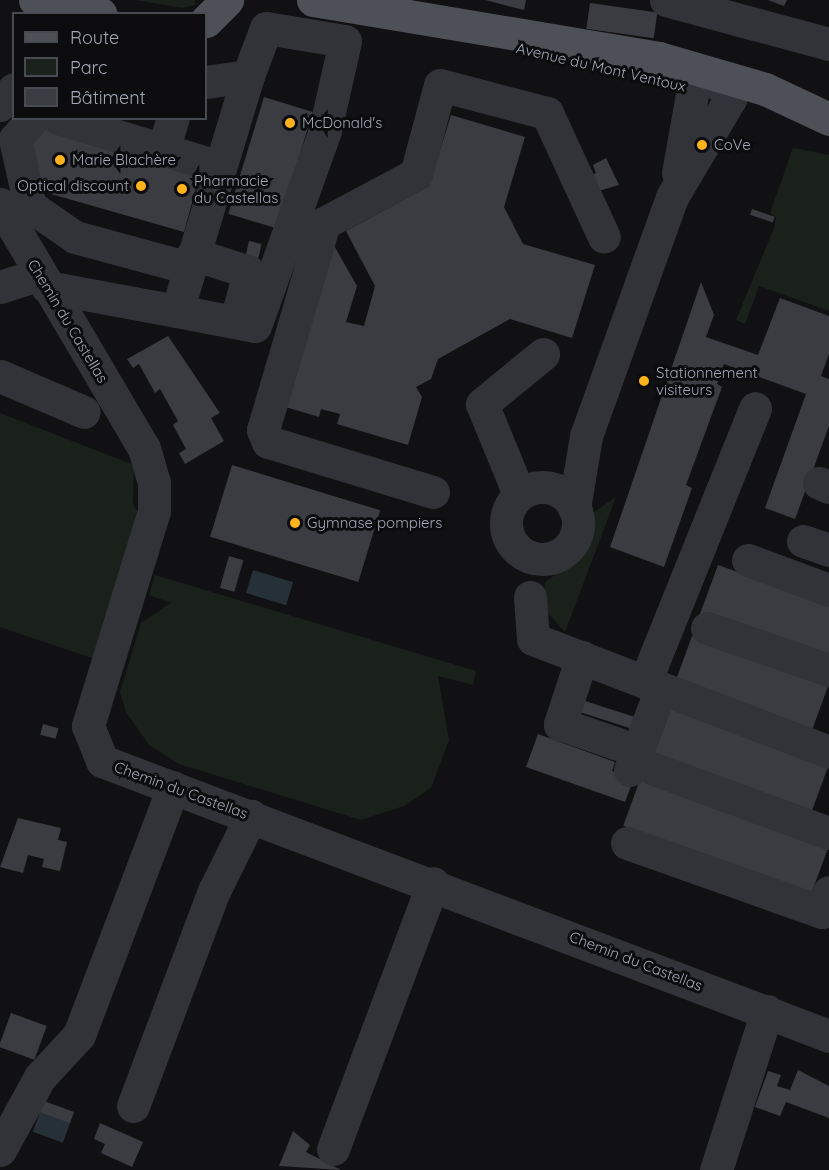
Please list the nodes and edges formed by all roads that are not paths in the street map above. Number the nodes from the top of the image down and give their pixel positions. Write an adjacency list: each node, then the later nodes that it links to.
1 (227, 0): 6 (main road)
2 (313, 0): 10 (main road, Avenue du Mont Ventoux)
3 (666, 0): 7 (street)
4 (41, 5): 5 (main road)
5 (88, 12)
6 (207, 20)
7 (829, 44)
8 (248, 76): 9 (street); 20 (street); 27 (street)
9 (207, 82)
10 (707, 84): 13 (main road, Avenue du Mont Ventoux); 18 (main road, Avenue du Mont Ventoux); 32 (street)
11 (12, 91): 12 (street)
12 (0, 105)
13 (829, 119)
14 (31, 120): 21 (street, Chemin du Castellas)
15 (71, 120): 17 (street)
16 (172, 120): 19 (street)
17 (110, 126): 19 (street)
18 (829, 139)
19 (164, 150): 20 (street)
20 (217, 166): 23 (street)
21 (12, 207): 23 (street); 24 (street, Chemin du Castellas)
22 (604, 237): 34 (street)
23 (191, 261): 26 (street); 27 (street)
24 (43, 281): 25 (street); 26 (street); 47 (street, Chemin du Castellas)
25 (0, 287)
26 (177, 311): 27 (street)
27 (235, 322)
28 (543, 354): 33 (street)
29 (0, 376): 31 (street)
30 (755, 408): 44 (street)
31 (84, 412)
32 (586, 436): 33 (street); 35 (street)
33 (530, 490): 35 (street); 36 (street)
34 (433, 492)
35 (574, 508): 37 (street)
36 (515, 548): 37 (street); 40 (street)
37 (559, 554): 40 (street)
38 (748, 560): 39 (street)
39 (829, 590)
40 (530, 597): 42 (street)
41 (707, 628): 43 (street)
42 (582, 657): 44 (street); 46 (street)
43 (829, 670)
44 (653, 686): 45 (street); 46 (street)
45 (829, 752)
46 (634, 761): 49 (street)
47 (173, 787): 48 (street, Chemin du Castellas); 57 (street)
48 (251, 816): 51 (street, Chemin du Castellas); 55 (street)
49 (829, 833)
50 (627, 843): 52 (street)
51 (433, 883): 53 (street, Chemin du Castellas); 56 (street)
52 (829, 892)
53 (767, 1011): 54 (street, Chemin du Castellas); 58 (street)
54 (825, 1027)
55 (133, 1106)
56 (333, 1149)
57 (0, 1150)
58 (716, 1170)

